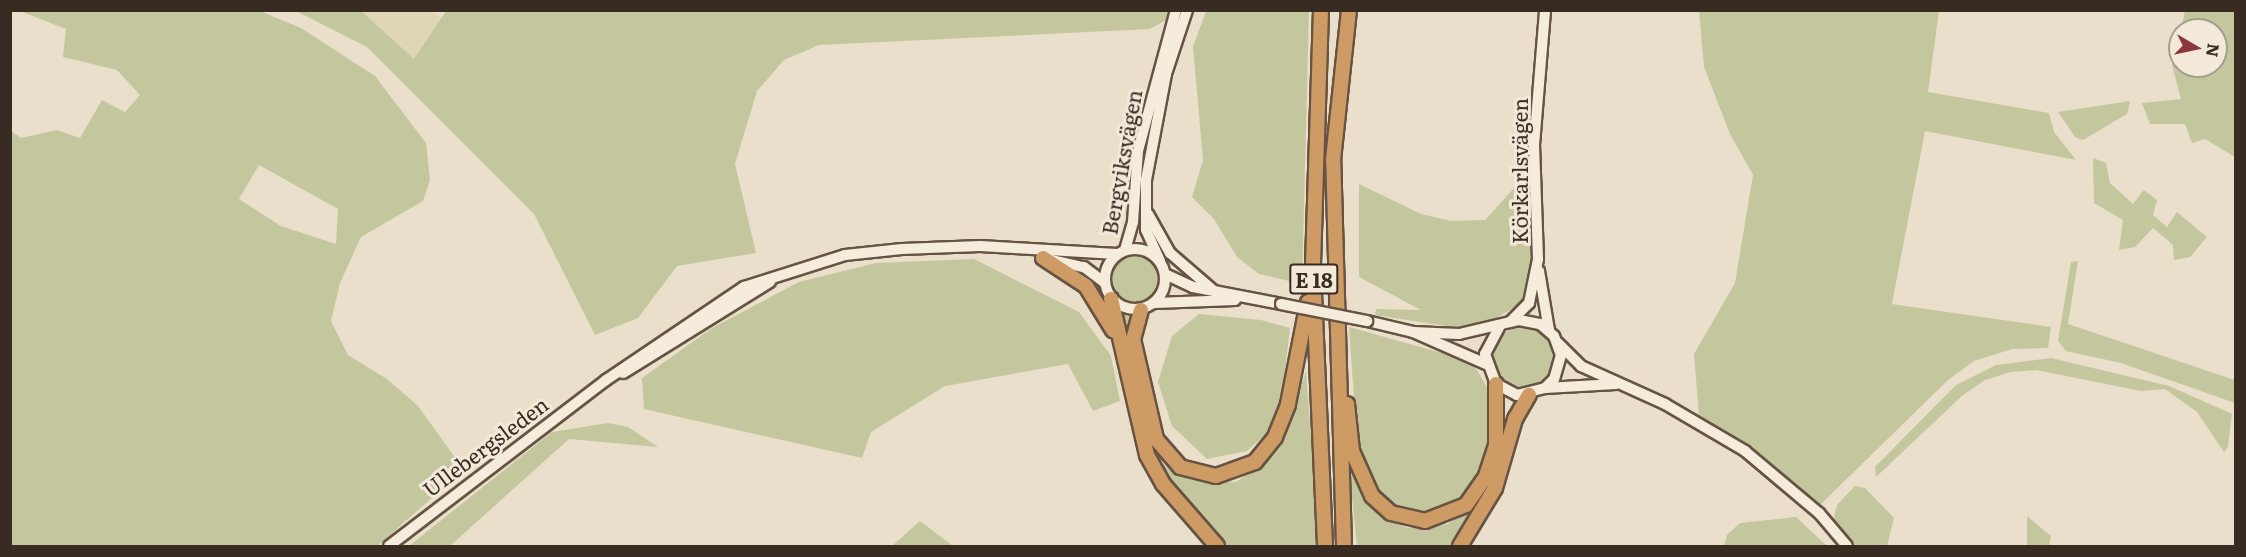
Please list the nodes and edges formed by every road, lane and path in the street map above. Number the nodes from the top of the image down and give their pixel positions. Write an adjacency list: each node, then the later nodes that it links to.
1 (1176, 10): 8 (street, Bergviksvägen)
2 (1187, 10): 6 (street, Bergviksvägen)
3 (1321, 10): 12 (highway, E 18)
4 (1349, 10): 13 (highway, E 18)
5 (1545, 10): 10 (street, Körkarlsvägen)
6 (1145, 205): 11 (street, Bergviksvägen); 16 (street, Bergviksvägen)
7 (1010, 249): 8 (street, Ullebergsleden); 9 (street, Ullebergsleden); 32 (street, Ullebergsleden)
8 (1121, 252): 11 (street); 15 (street)
9 (1043, 258): 15 (street, Ullebergsleden); 26 (highway)
10 (1538, 259): 21 (street, Körkarlsvägen); 23 (street, Körkarlsvägen)
11 (1160, 261): 14 (street)
12 (1313, 270): 20 (highway); 34 (highway, E 18)
13 (1335, 272): 28 (highway); 35 (highway, E 18)
14 (1165, 274): 16 (street); 18 (street)
15 (1105, 283): 17 (street)
16 (1213, 290): 19 (street)
17 (1111, 299): 20 (street); 26 (highway)
18 (1155, 303): 19 (street); 20 (street)
19 (1276, 303): 24 (street, bridge)
20 (1141, 310)
21 (1509, 322): 22 (street); 23 (street)
22 (1499, 328): 24 (street); 27 (street)
23 (1548, 330): 25 (street)
24 (1413, 332): 27 (street)
25 (1558, 343): 29 (street); 30 (street)
26 (1120, 345): 33 (highway)
27 (1486, 364): 28 (street)
28 (1496, 384): 31 (street)
29 (1618, 384): 30 (street); 37 (street)
30 (1545, 388): 31 (street)
31 (1529, 395): 36 (highway)
32 (389, 546)
33 (1217, 546)
34 (1325, 546)
35 (1344, 546)
36 (1460, 546)
37 (1847, 546)

